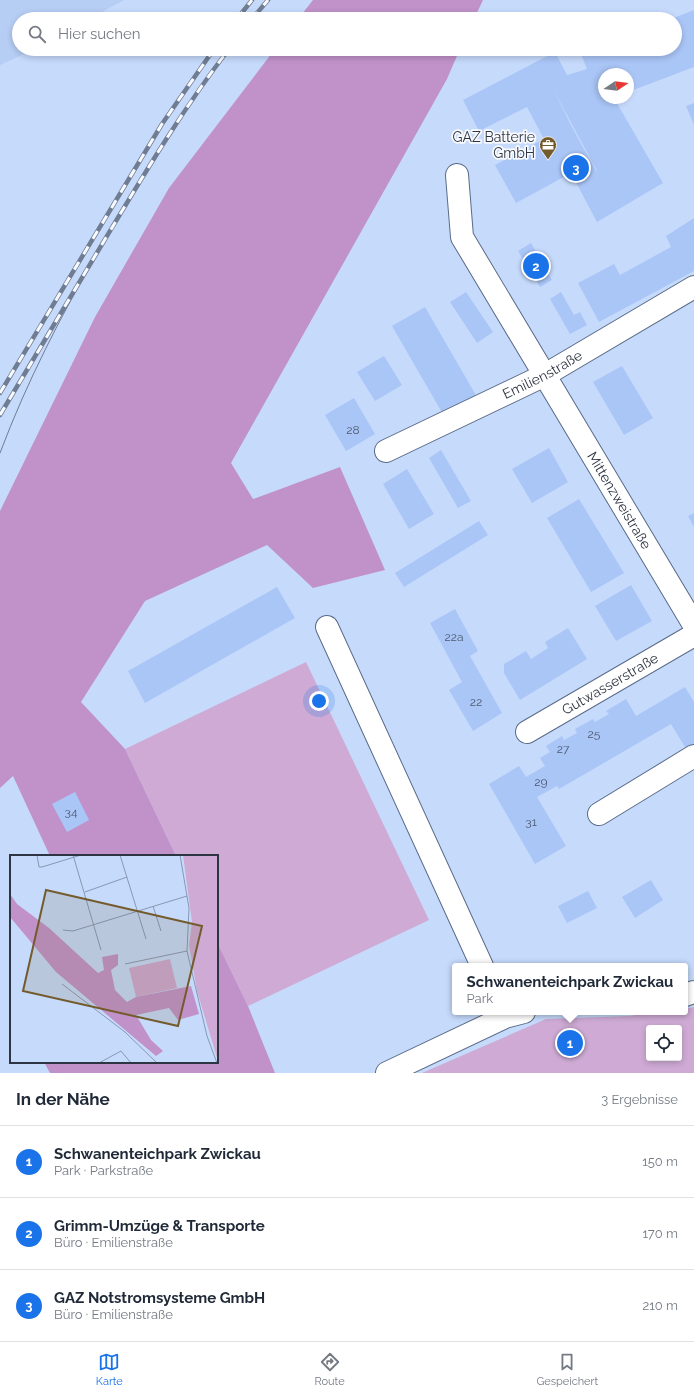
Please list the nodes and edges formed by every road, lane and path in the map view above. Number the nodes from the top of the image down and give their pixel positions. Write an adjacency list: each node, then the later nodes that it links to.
1 (457, 175): 3 (street, Mittenzweistraße)
2 (694, 287): 3 (street, Emilienstraße)
3 (545, 375): 4 (street, Emilienstraße); 5 (street, Mittenzweistraße)
4 (386, 451)
5 (694, 626)
6 (327, 627): 11 (street)
7 (694, 635): 8 (street, Gutwasserstraße)
8 (527, 732)
9 (694, 756): 10 (street)
10 (599, 814)
11 (481, 963)
12 (509, 1015): 13 (street)
13 (388, 1073)

